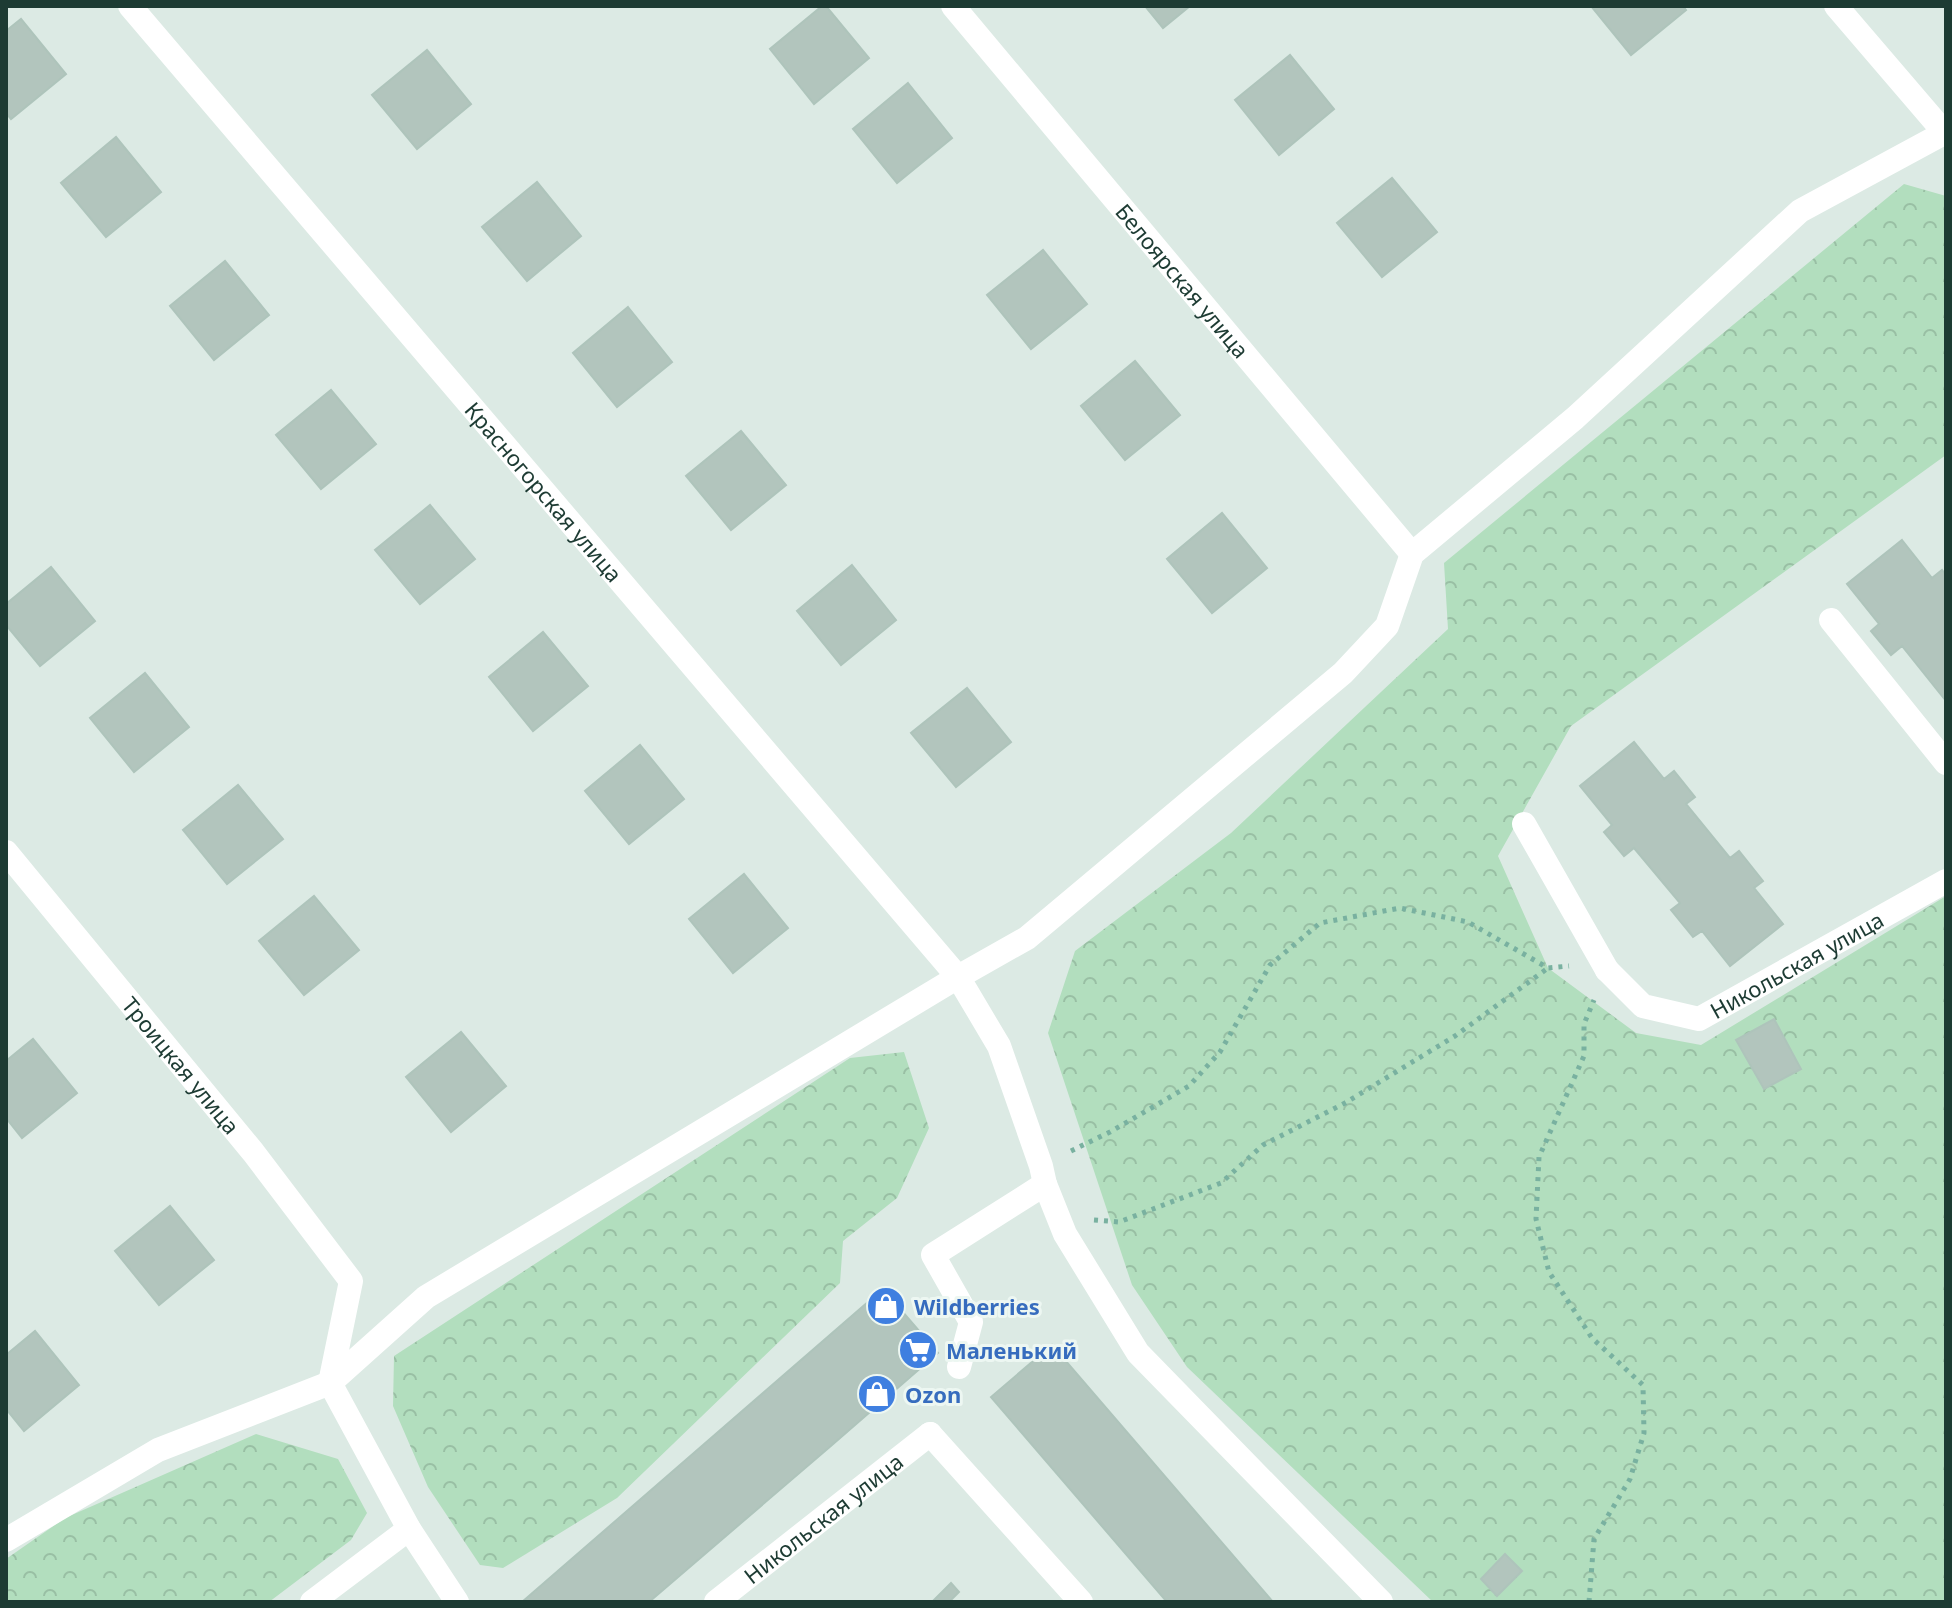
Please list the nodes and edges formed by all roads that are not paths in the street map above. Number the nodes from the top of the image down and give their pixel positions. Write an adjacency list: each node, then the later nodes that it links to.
1 (130, 6): 11 (street, Красногорская улица)
2 (953, 6): 5 (street, Белоярская улица)
3 (1836, 6): 4 (street)
4 (1945, 132): 5 (street)
5 (1412, 554): 11 (street)
6 (1831, 620): 7 (street)
7 (1946, 763)
8 (1524, 824): 10 (street, Никольская улица)
9 (6, 852): 14 (street, Троицкая улица)
10 (1946, 881)
11 (958, 977): 12 (street, Красногорская улица); 14 (street)
12 (1043, 1175): 13 (street); 21 (street, Красногорская улица)
13 (959, 1367)
14 (330, 1383): 15 (street); 16 (street)
15 (409, 1529): 17 (street); 18 (street)
16 (6, 1540)
17 (312, 1602)
18 (457, 1602)
19 (716, 1602): 20 (street, Никольская улица)
20 (1081, 1602)
21 (1381, 1602)

